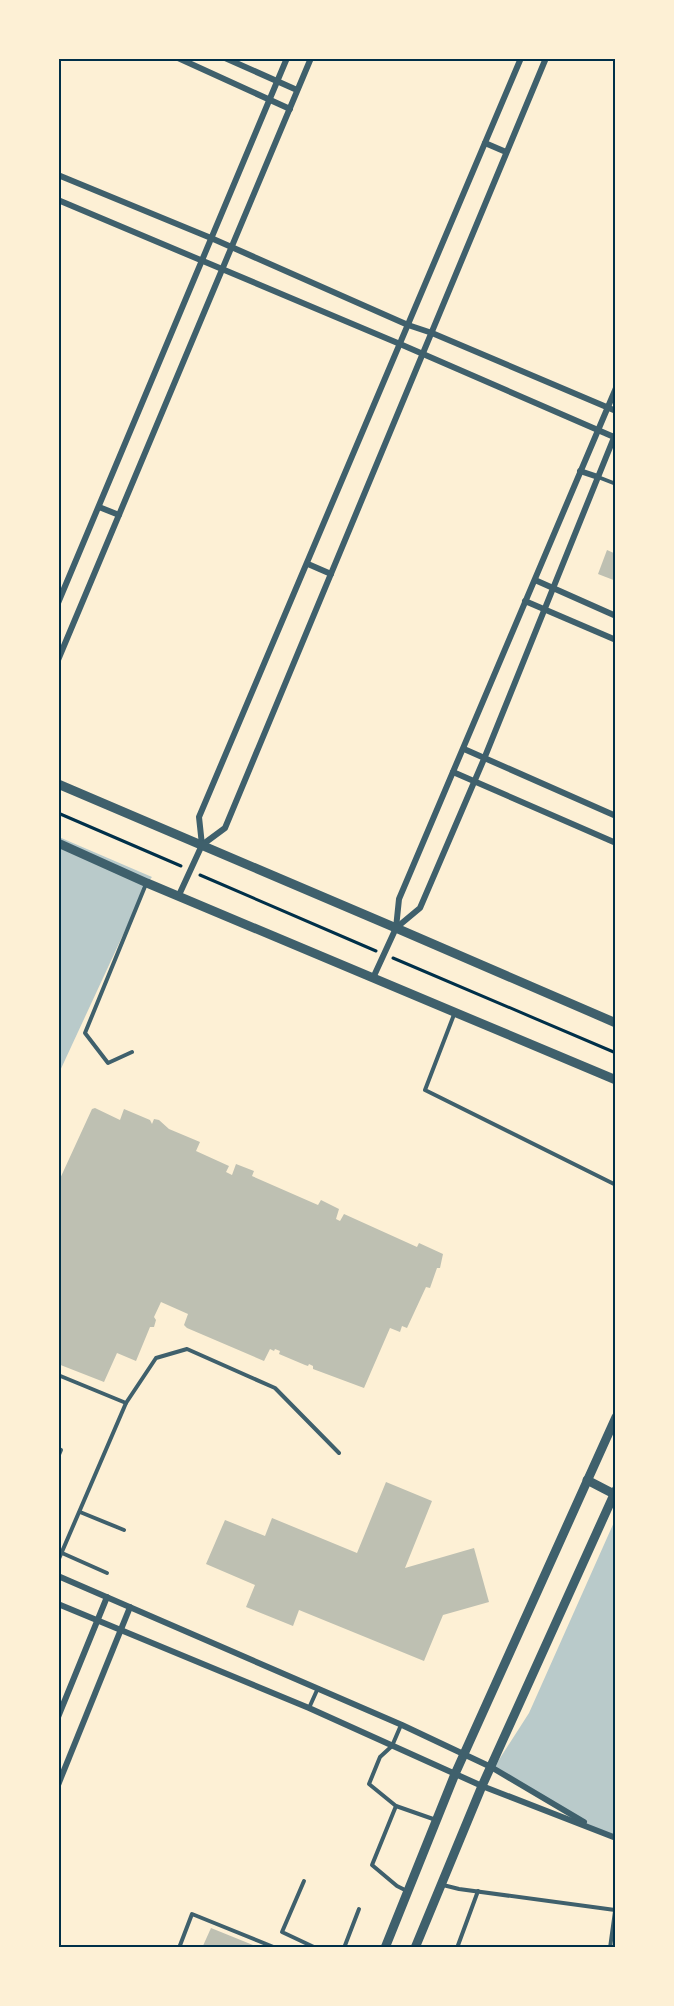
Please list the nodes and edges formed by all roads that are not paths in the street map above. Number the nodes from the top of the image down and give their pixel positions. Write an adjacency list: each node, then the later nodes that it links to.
1 (178, 58): 9 (street)
2 (225, 58): 7 (street)
3 (286, 58): 7 (street)
4 (311, 58): 8 (street)
5 (521, 58): 11 (street)
6 (546, 58): 12 (street)
7 (276, 80): 8 (street); 9 (street)
8 (297, 90): 10 (street)
9 (269, 99): 10 (street); 16 (street)
10 (290, 109): 17 (street)
11 (485, 143): 12 (street); 20 (street)
12 (506, 152): 21 (street)
13 (61, 176): 14 (street); 16 (street)
14 (58, 186)
15 (58, 200): 18 (street)
16 (211, 238): 17 (street); 18 (street)
17 (232, 248): 19 (street); 20 (street)
18 (203, 260): 19 (street); 32 (street)
19 (222, 269): 22 (street); 33 (street)
20 (408, 325): 21 (street); 22 (street)
21 (432, 333): 23 (street); 25 (street)
22 (400, 344): 23 (street); 34 (street)
23 (423, 354): 27 (street); 35 (street)
24 (615, 387): 25 (street)
25 (608, 407): 26 (street); 27 (street)
26 (615, 411)
27 (597, 430): 28 (street); 29 (street)
28 (615, 436): 30 (street)
29 (580, 471): 30 (street); 36 (street)
30 (598, 477): 31 (lane); 37 (street)
31 (615, 484)
32 (99, 507): 33 (street); 39 (street)
33 (119, 515): 43 (street)
34 (308, 564): 35 (street); 52 (street)
35 (331, 574): 52 (street)
36 (535, 580): 37 (street); 38 (street)
37 (553, 589): 40 (street); 41 (street)
38 (525, 601): 40 (street); 44 (street)
39 (58, 603)
40 (544, 609): 42 (street); 45 (street)
41 (615, 616)
42 (615, 640)
43 (58, 660)
44 (464, 749): 45 (street); 46 (street)
45 (484, 759): 47 (street); 49 (street)
46 (453, 772): 47 (street); 55 (street)
47 (474, 782): 51 (street); 55 (street)
48 (58, 784): 52 (street)
49 (615, 816)
50 (58, 843): 53 (street)
51 (615, 843)
52 (202, 845): 54 (street); 55 (street)
53 (147, 883): 54 (street); 59 (lane)
54 (179, 895): 56 (street)
55 (396, 927): 56 (street); 58 (street)
56 (373, 978): 57 (street)
57 (455, 1012): 60 (street); 61 (lane)
58 (615, 1023)
59 (132, 1052)
60 (615, 1080)
61 (615, 1185)
62 (58, 1375): 63 (lane)
63 (126, 1403): 66 (lane); 70 (lane)
64 (615, 1417): 68 (street)
65 (58, 1449): 67 (lane)
66 (339, 1453)
67 (58, 1457)
68 (587, 1480): 69 (street); 86 (street)
69 (615, 1492): 87 (street)
70 (80, 1512): 71 (lane); 72 (lane)
71 (124, 1530)
72 (62, 1553): 73 (lane); 74 (lane)
73 (58, 1562)
74 (107, 1573)
75 (58, 1576): 76 (street)
76 (107, 1597): 78 (street); 79 (street)
77 (58, 1604): 79 (street)
78 (130, 1607): 80 (street); 81 (street)
79 (99, 1621): 80 (street); 83 (street)
80 (121, 1628): 82 (street); 89 (street)
81 (318, 1687): 82 (lane); 84 (street)
82 (309, 1708): 85 (street)
83 (58, 1717)
84 (402, 1725): 85 (lane); 86 (street)
85 (392, 1746): 88 (street); 91 (lane)
86 (464, 1755): 87 (street); 88 (street)
87 (491, 1767): 90 (street); 93 (street)
88 (455, 1774): 90 (street); 92 (street)
89 (58, 1785)
90 (482, 1786): 93 (street); 96 (street)
91 (396, 1806): 92 (lane); 97 (lane)
92 (436, 1820): 97 (street)
93 (600, 1832): 94 (street)
94 (615, 1838)
95 (304, 1881): 103 (lane)
96 (441, 1884): 98 (lane); 106 (street)
97 (408, 1891): 105 (street)
98 (478, 1891): 99 (lane); 107 (lane)
99 (615, 1907): 108 (lane)
100 (359, 1909): 104 (lane)
101 (179, 1947): 102 (lane)
102 (276, 1947)
103 (316, 1947)
104 (344, 1947)
105 (385, 1947)
106 (414, 1947)
107 (457, 1947)
108 (610, 1947)

